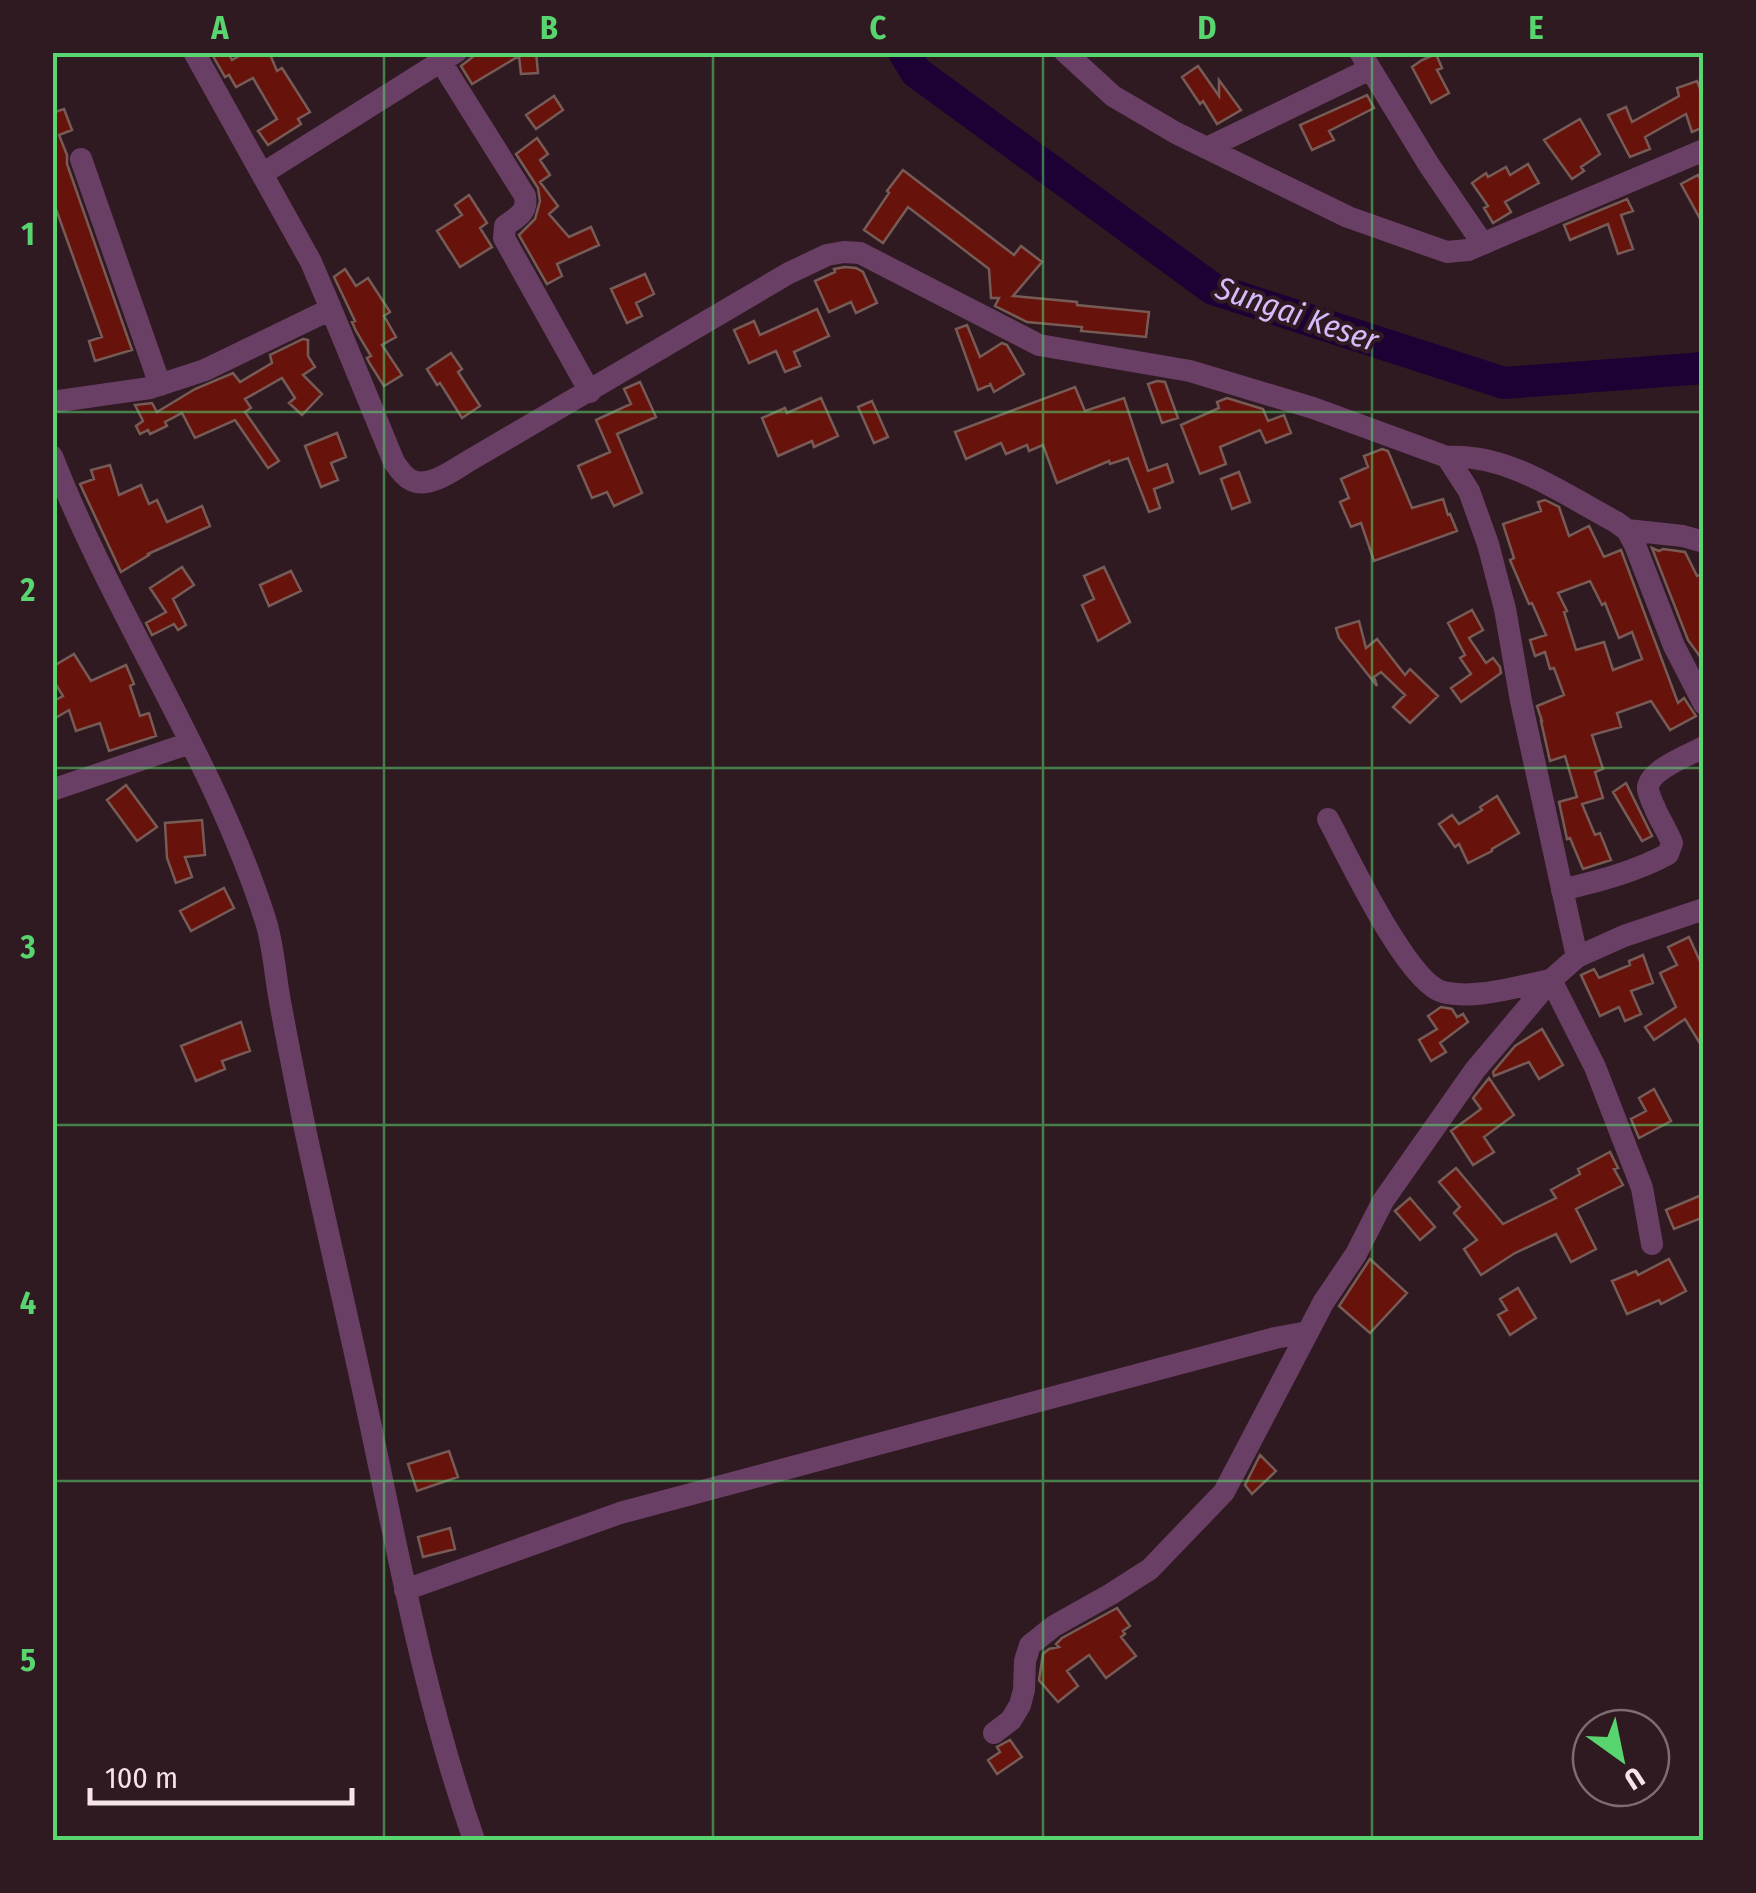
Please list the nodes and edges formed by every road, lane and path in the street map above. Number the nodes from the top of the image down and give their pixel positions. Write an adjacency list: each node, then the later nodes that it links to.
1 (194, 52): 8 (street)
2 (1064, 52): 5 (street)
3 (449, 57): 8 (street); 12 (street)
4 (1365, 61): 5 (street); 9 (street)
5 (1206, 148): 9 (street)
6 (1704, 150): 9 (street)
7 (81, 159): 11 (street)
8 (262, 174): 10 (street)
9 (1483, 244)
10 (331, 308): 11 (street); 12 (street)
11 (160, 385): 13 (street)
12 (590, 392): 15 (street)
13 (52, 402)
14 (52, 456): 19 (street)
15 (1447, 458): 16 (street); 23 (street)
16 (1627, 530): 17 (street); 18 (street)
17 (1704, 542)
18 (1704, 704)
19 (190, 743): 21 (street); 29 (street)
20 (1704, 746): 23 (street)
21 (52, 790)
22 (1328, 819): 26 (street)
23 (1562, 890): 25 (street)
24 (1704, 909): 25 (street)
25 (1577, 957): 26 (street)
26 (1551, 980): 27 (street); 28 (street)
27 (1652, 1244)
28 (1308, 1332): 29 (street); 30 (street)
29 (406, 1590): 31 (street)
30 (994, 1733)
31 (474, 1840)

